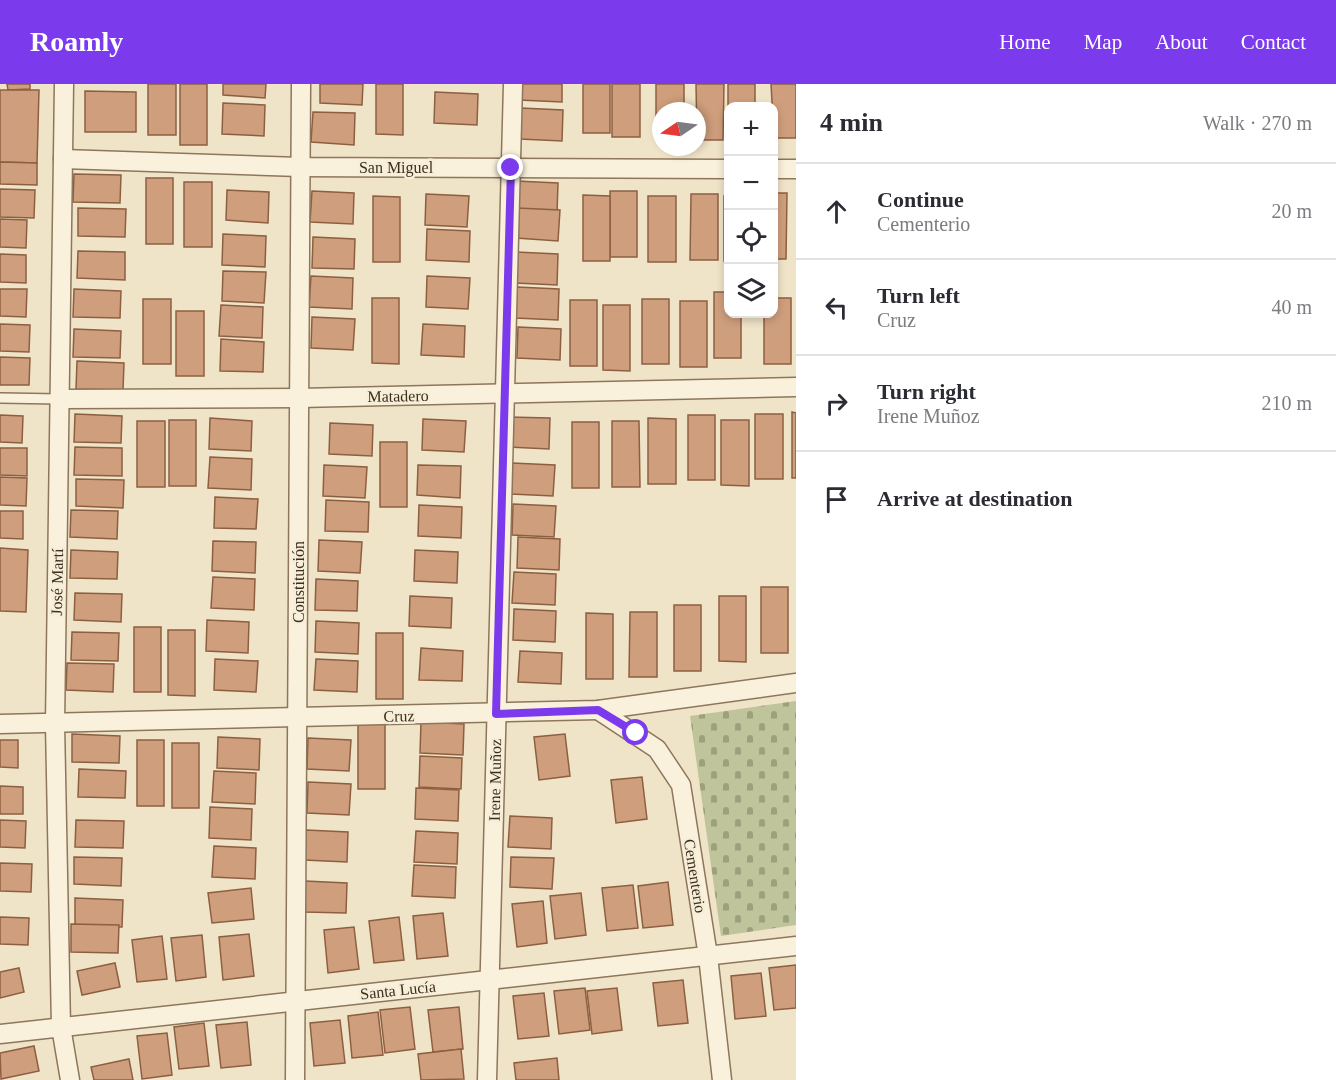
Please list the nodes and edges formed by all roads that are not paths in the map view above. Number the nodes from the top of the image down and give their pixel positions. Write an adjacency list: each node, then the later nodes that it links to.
1 (64, 84): 4 (street, José Martí)
2 (301, 84): 5 (street, Constitución)
3 (513, 84): 6 (street, Irene Muñoz)
4 (63, 159): 5 (street, San Miguel); 14 (street, José Martí)
5 (300, 167): 6 (street, San Miguel); 13 (street, Constitución)
6 (511, 168): 7 (street, San Miguel); 11 (street, Irene Muñoz)
7 (724, 169)
8 (778, 169): 9 (street)
9 (796, 169)
10 (796, 387): 11 (street, Matadero)
11 (505, 394): 13 (street, Matadero); 17 (street, Irene Muñoz)
12 (0, 398): 14 (lane, Matadero)
13 (299, 398): 14 (street, Matadero); 18 (street, Constitución)
14 (60, 399): 20 (street, José Martí)
15 (796, 682): 16 (street, Cruz)
16 (598, 710): 17 (street, Cruz); 22 (street, Cementerio)
17 (496, 714): 18 (street, Cruz); 23 (street, Irene Muñoz)
18 (297, 718): 20 (street, Cruz); 24 (street, Constitución)
19 (0, 724): 20 (street, Cruz)
20 (55, 724): 25 (street, José Martí)
21 (796, 946): 22 (street, Santa Lucía)
22 (708, 956): 23 (street, Santa Lucía); 30 (street, Cementerio)
23 (489, 980): 24 (street, Santa Lucía); 29 (street, Irene Muñoz)
24 (295, 1001): 25 (street, Santa Lucía); 28 (street, Constitución)
25 (61, 1027): 26 (street, Santa Lucía); 27 (street, José Martí)
26 (0, 1034)
27 (69, 1080)
28 (295, 1080)
29 (487, 1080)
30 (722, 1080)

